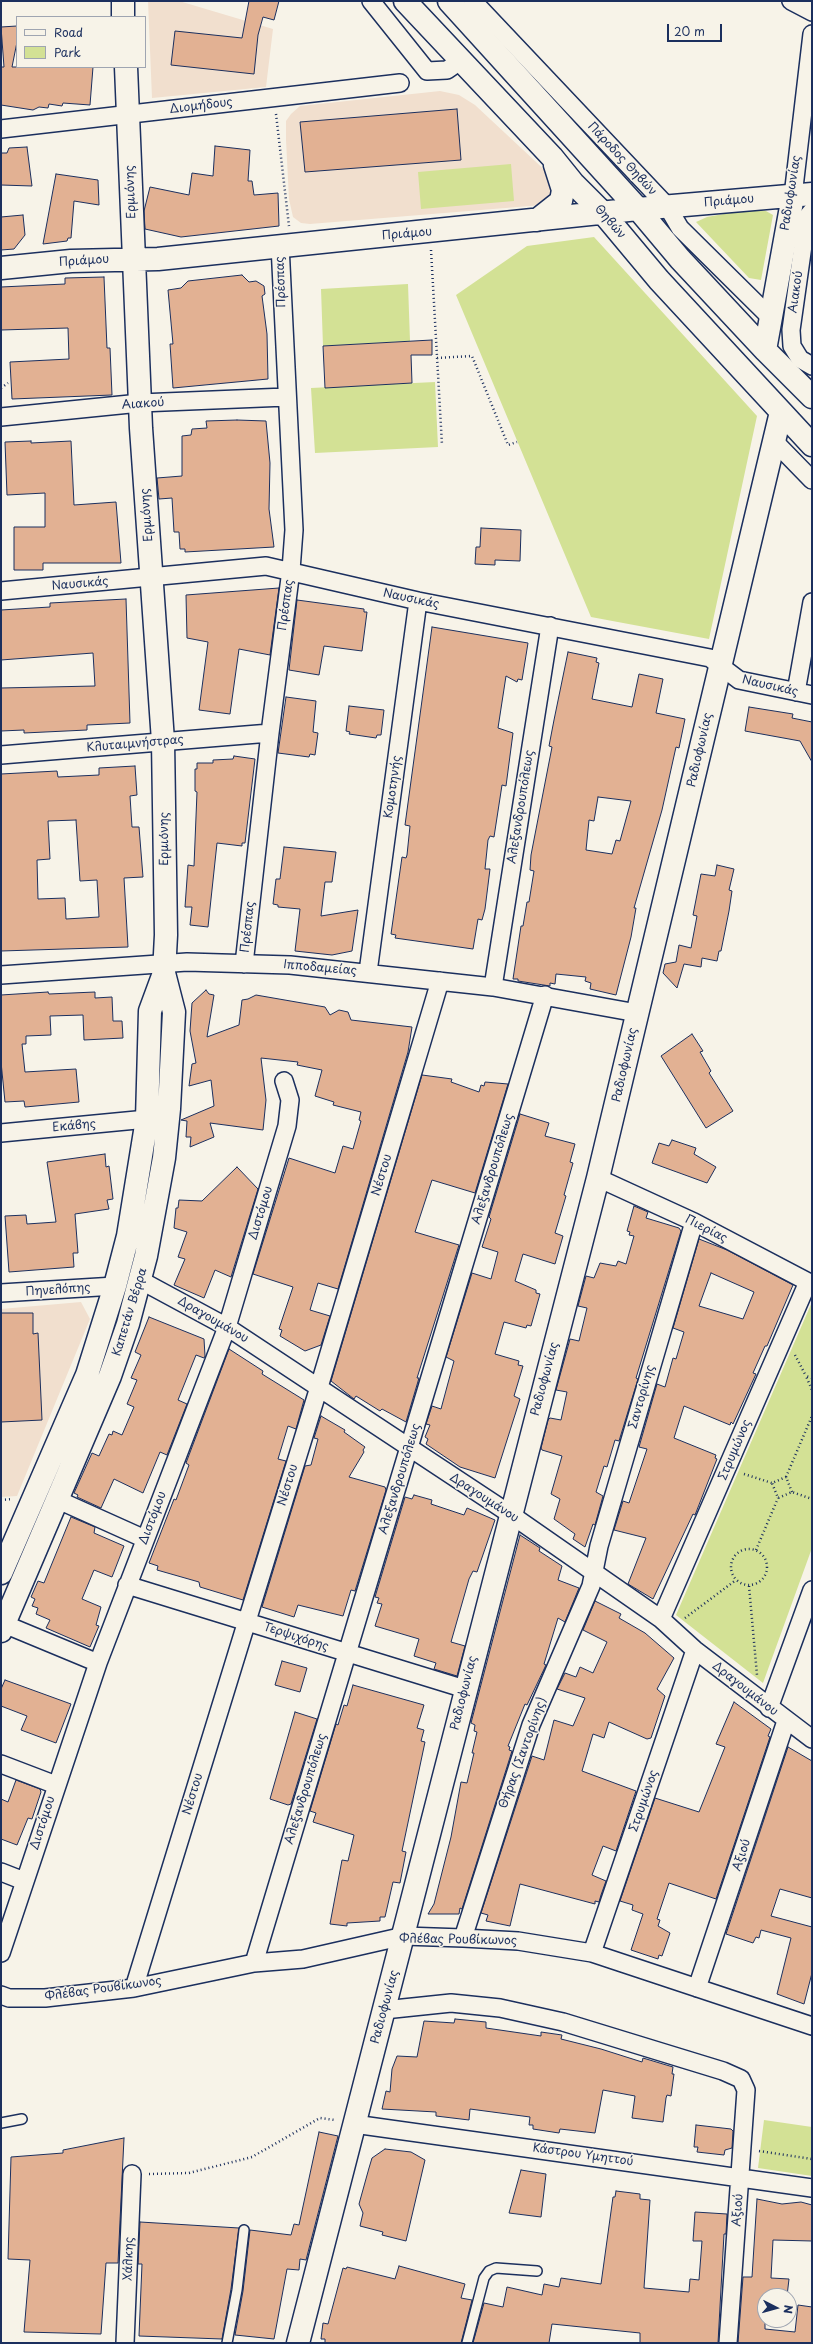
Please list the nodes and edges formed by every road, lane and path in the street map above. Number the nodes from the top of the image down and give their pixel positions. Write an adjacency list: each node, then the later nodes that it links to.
1 (123, 1): 8 (street)
2 (371, 1): 10 (street)
3 (405, 1): 10 (street, Θηβών)
4 (449, 1): 6 (street)
5 (791, 1): 7 (street)
6 (479, 11): 18 (street, Πάροδος Θηβών); 19 (street)
7 (812, 12)
8 (123, 16)
9 (812, 34): 17 (street, Ραδιοφωνίας)
10 (460, 61): 16 (street, Θηβών)
11 (126, 68): 14 (street, Ερμιόνης)
12 (400, 83): 13 (street, Διομήδους)
13 (275, 97): 14 (street, Διομήδους); 24 (path)
14 (129, 115): 15 (street, Διομήδους); 25 (street, Ερμιόνης)
15 (1, 129)
16 (552, 157): 21 (street, Θηβών); 22 (street)
17 (802, 195): 18 (street, Πριάμου); 27 (street, Ραδιοφωνίας)
18 (667, 206): 19 (street, Πριάμου); 27 (street, Πάροδος Θηβών)
19 (638, 209): 21 (street, Πριάμου); 28 (street)
20 (812, 211): 30 (street, Αιακού)
21 (603, 213): 22 (street, Πριάμου); 36 (street, Θηβών)
22 (537, 220): 23 (street, Πριάμου)
23 (430, 232): 24 (street, Πριάμου); 29 (path)
24 (290, 244): 25 (street, Πριάμου); 34 (street, Πρέσπας)
25 (133, 259): 26 (street, Πριάμου); 35 (street, Ερμιόνης)
26 (1, 268)
27 (770, 317): 28 (street, Ραδιοφωνίας)
28 (765, 350): 33 (street)
29 (437, 358): 39 (path); 40 (path)
30 (812, 366)
31 (8, 383): 32 (path)
32 (1, 388)
33 (808, 390)
34 (286, 396): 35 (street, Αιακού); 43 (street, Πρέσπας)
35 (140, 404): 37 (street, Αιακού); 44 (street, Ερμιόνης)
36 (781, 412): 38 (street, Ραδιοφωνίας); 41 (street, Θηβών)
37 (1, 416)
38 (773, 440): 42 (street); 49 (street, Ραδιοφωνίας)
39 (517, 442)
40 (442, 445)
41 (812, 445)
42 (812, 480)
43 (291, 570): 44 (street, Ναυσικάς); 46 (street, Ναυσικάς); 51 (street, Πρέσπας)
44 (150, 578): 45 (street, Ναυσικάς); 52 (street, Ερμιόνης)
45 (1, 590)
46 (418, 601): 48 (street, Ναυσικάς); 56 (street, Κομοτηνής)
47 (812, 602): 50 (street)
48 (550, 626): 49 (street, Ναυσικάς); 59 (street, Αλεξανδρουπόλεως)
49 (720, 667): 50 (street, Ναυσικάς); 61 (street, Ραδιοφωνίας)
50 (804, 693)
51 (270, 733): 52 (street, Κλυταιμνήστρας); 54 (street, Πρέσπας)
52 (163, 741): 53 (street, Κλυταιμνήστρας); 55 (street, Ερμιόνης)
53 (1, 755)
54 (244, 964): 55 (street, Ιπποδαμείας); 56 (street, Ιπποδαμείας)
55 (164, 968): 57 (street, Ιπποδαμείας); 63 (street, Καπετάν Βέρρα); 67 (street, Καπετάν Βέρρα)
56 (368, 972): 58 (street, Ιπποδαμείας)
57 (1, 975)
58 (440, 981): 59 (street, Ιπποδαμείας); 73 (street, Νέστου)
59 (493, 987): 60 (street, Ιπποδαμείας)
60 (545, 995): 61 (street, Ιπποδαμείας); 76 (street, Αλεξανδρουπόλεως)
61 (637, 1013): 65 (street, Ραδιοφωνίας)
62 (284, 1081): 71 (street, Διστόμου)
63 (147, 1119): 64 (street, Εκάβης); 69 (street, Καπετάν Βέρρα)
64 (1, 1133)
65 (598, 1178): 66 (street, Πιερίας); 84 (street, Ραδιοφωνίας)
66 (694, 1222): 68 (street, Πιερίας); 88 (street, Σαντορίνης)
67 (140, 1280): 71 (street, Δραγουμάνου); 82 (street, Καπετάν Βέρρα)
68 (810, 1283): 77 (street, Στρυμώνος)
69 (115, 1286): 70 (street, Πηνελόπης); 87 (street, Καπετάν Βέρρα)
70 (1, 1294)
71 (227, 1327): 73 (street, Δραγουμάνου); 85 (street, Διστόμου)
72 (812, 1378): 74 (path)
73 (319, 1387): 76 (street, Δραγουμάνου); 93 (street, Νέστου)
74 (812, 1390)
75 (812, 1416): 78 (path)
76 (409, 1449): 84 (street, Δραγουμάνου); 97 (street, Αλεξανδρουπόλεως)
77 (727, 1468): 79 (path); 94 (street, Στρυμώνος)
78 (786, 1477): 79 (path); 80 (path)
79 (772, 1484): 81 (path)
80 (792, 1492): 81 (path); 83 (path)
81 (778, 1498): 86 (path)
82 (56, 1499): 85 (street); 95 (street, Καπετάν Βέρρα)
83 (812, 1499)
84 (510, 1514): 88 (street, Δραγουμάνου); 99 (street, Ραδιοφωνίας)
85 (145, 1539): 90 (street, Διστόμου)
86 (756, 1550): 89 (path); 91 (path)
87 (1, 1573)
88 (594, 1573): 94 (street, Δραγουμάνου); 108 (street, Θήρας (Σαντορίνης))
89 (736, 1580): 91 (path); 94 (path)
90 (127, 1585): 93 (street, Τερψιχόρης); 98 (street, Διστόμου)
91 (749, 1586): 100 (path)
92 (812, 1590): 100 (street)
93 (246, 1621): 97 (street, Τερψιχόρης); 112 (street, Νέστου)
94 (666, 1624): 96 (street, Δραγουμάνου)
95 (3, 1628): 98 (street)
96 (695, 1650): 100 (street, Δραγουμάνου); 110 (street, Στρυμώνος)
97 (346, 1654): 99 (street, Τερψιχόρης); 111 (street, Αλεξανδρουπόλεως)
98 (98, 1663): 104 (street, Διστόμου)
99 (465, 1689): 107 (street, Ραδιοφωνίας)
100 (764, 1704): 101 (street, Δραγουμάνου)
101 (786, 1721): 102 (street, Δραγουμάνου); 113 (street, Αξιού)
102 (812, 1739)
103 (1, 1764): 104 (street)
104 (56, 1785): 106 (street, Διστόμου)
105 (1, 1872): 106 (street)
106 (24, 1881): 109 (street, Διστόμου)
107 (404, 1936): 108 (street, Φλέβας Ρουβίκωνος); 111 (street, Φλέβας Ρουβίκωνος); 115 (street, Ραδιοφωνίας)
108 (463, 1938): 110 (street, Φλέβας Ρουβίκωνος)
109 (1, 1953)
110 (592, 1953): 113 (street, Φλέβας Ρουβίκωνος)
111 (254, 1963): 112 (street, Φλέβας Ρουβίκωνος)
112 (134, 1988): 114 (street, Φλέβας Ρουβίκωνος)
113 (697, 1988): 116 (street, Φλέβας Ρουβίκωνος)
114 (1, 1995)
115 (384, 2010): 119 (street, Ραδιοφωνίας); 120 (street, Αξιού)
116 (812, 2026)
117 (22, 2119): 118 (lane)
118 (1, 2123)
119 (354, 2124): 122 (path); 123 (street, Κάστρου Υμηττού); 129 (street, Ραδιοφωνίας)
120 (743, 2149): 121 (path); 123 (street, Αξιού)
121 (812, 2159)
122 (132, 2174): 127 (street, Χάλκης)
123 (741, 2176): 124 (street, Κάστρου Υμηττού); 131 (street, Αξιού)
124 (812, 2188)
125 (244, 2230): 128 (lane)
126 (537, 2271): 130 (lane)
127 (125, 2343)
128 (227, 2343)
129 (298, 2343)
130 (467, 2343)
131 (728, 2343)

